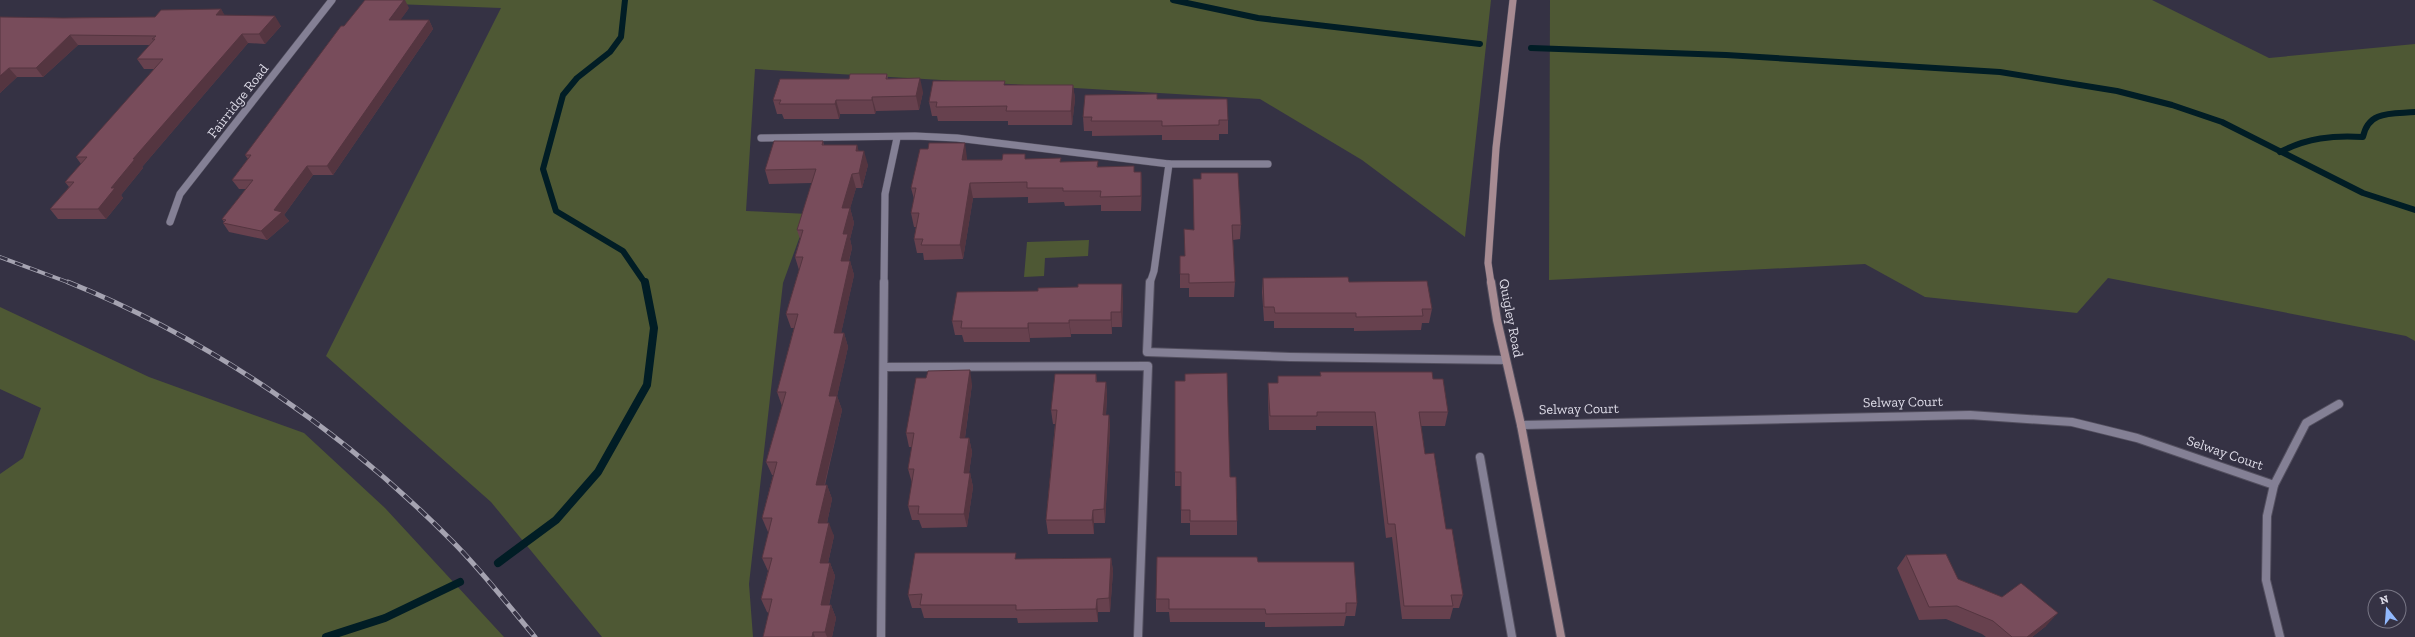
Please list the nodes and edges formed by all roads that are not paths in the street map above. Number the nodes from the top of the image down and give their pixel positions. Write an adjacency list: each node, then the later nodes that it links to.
1 (332, 0): 7 (street, Fairridge Road)
2 (1513, 0): 8 (street, Quigley Road)
3 (762, 138): 4 (street)
4 (897, 138): 5 (street); 9 (street)
5 (1169, 164): 6 (street); 8 (street)
6 (1268, 164)
7 (170, 222)
8 (1505, 360): 11 (street, Quigley Road)
9 (884, 367): 14 (street); 15 (street)
10 (2339, 404): 13 (street, Selway Court)
11 (1522, 425): 13 (street, Selway Court); 17 (street, Quigley Road)
12 (1480, 457): 16 (street)
13 (2274, 485): 18 (street, Selway Court)
14 (881, 637)
15 (1138, 637)
16 (1512, 637)
17 (1561, 637)
18 (2280, 637)

